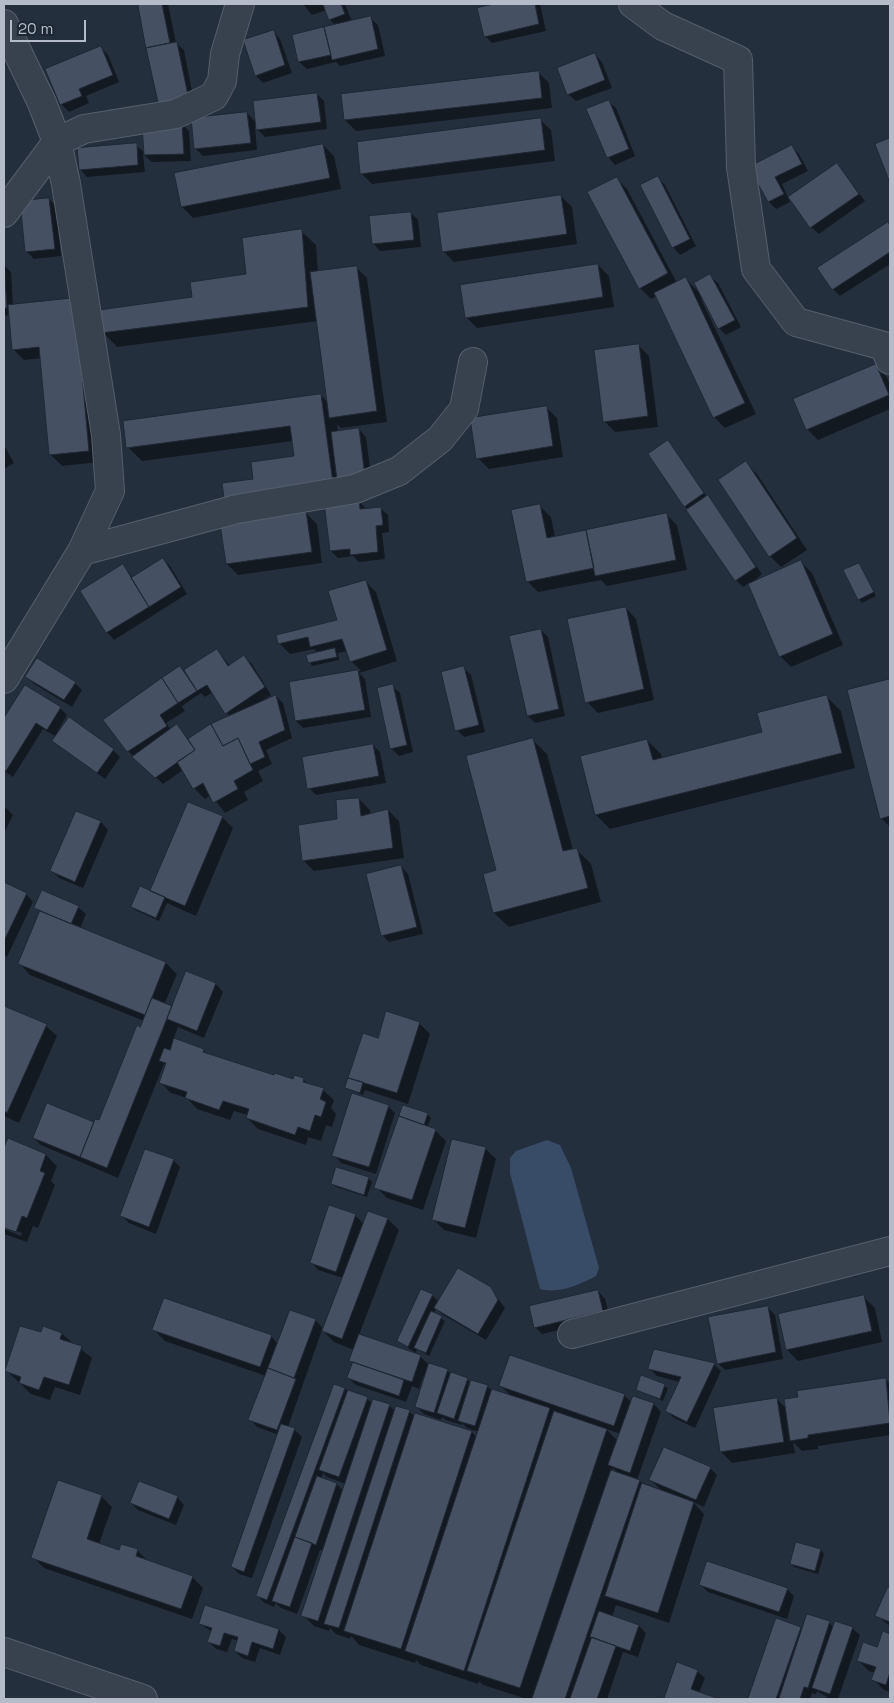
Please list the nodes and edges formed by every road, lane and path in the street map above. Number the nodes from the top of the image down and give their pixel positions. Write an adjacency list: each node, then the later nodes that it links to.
1 (240, 4): 4 (street)
2 (633, 4): 6 (street)
3 (4, 24): 4 (street)
4 (56, 142): 5 (street); 8 (street)
5 (4, 212)
6 (890, 360)
7 (473, 362): 8 (street)
8 (82, 551): 9 (street)
9 (4, 679)
10 (890, 1251): 11 (street)
11 (572, 1334)
12 (4, 1652): 13 (street)
13 (143, 1699)

